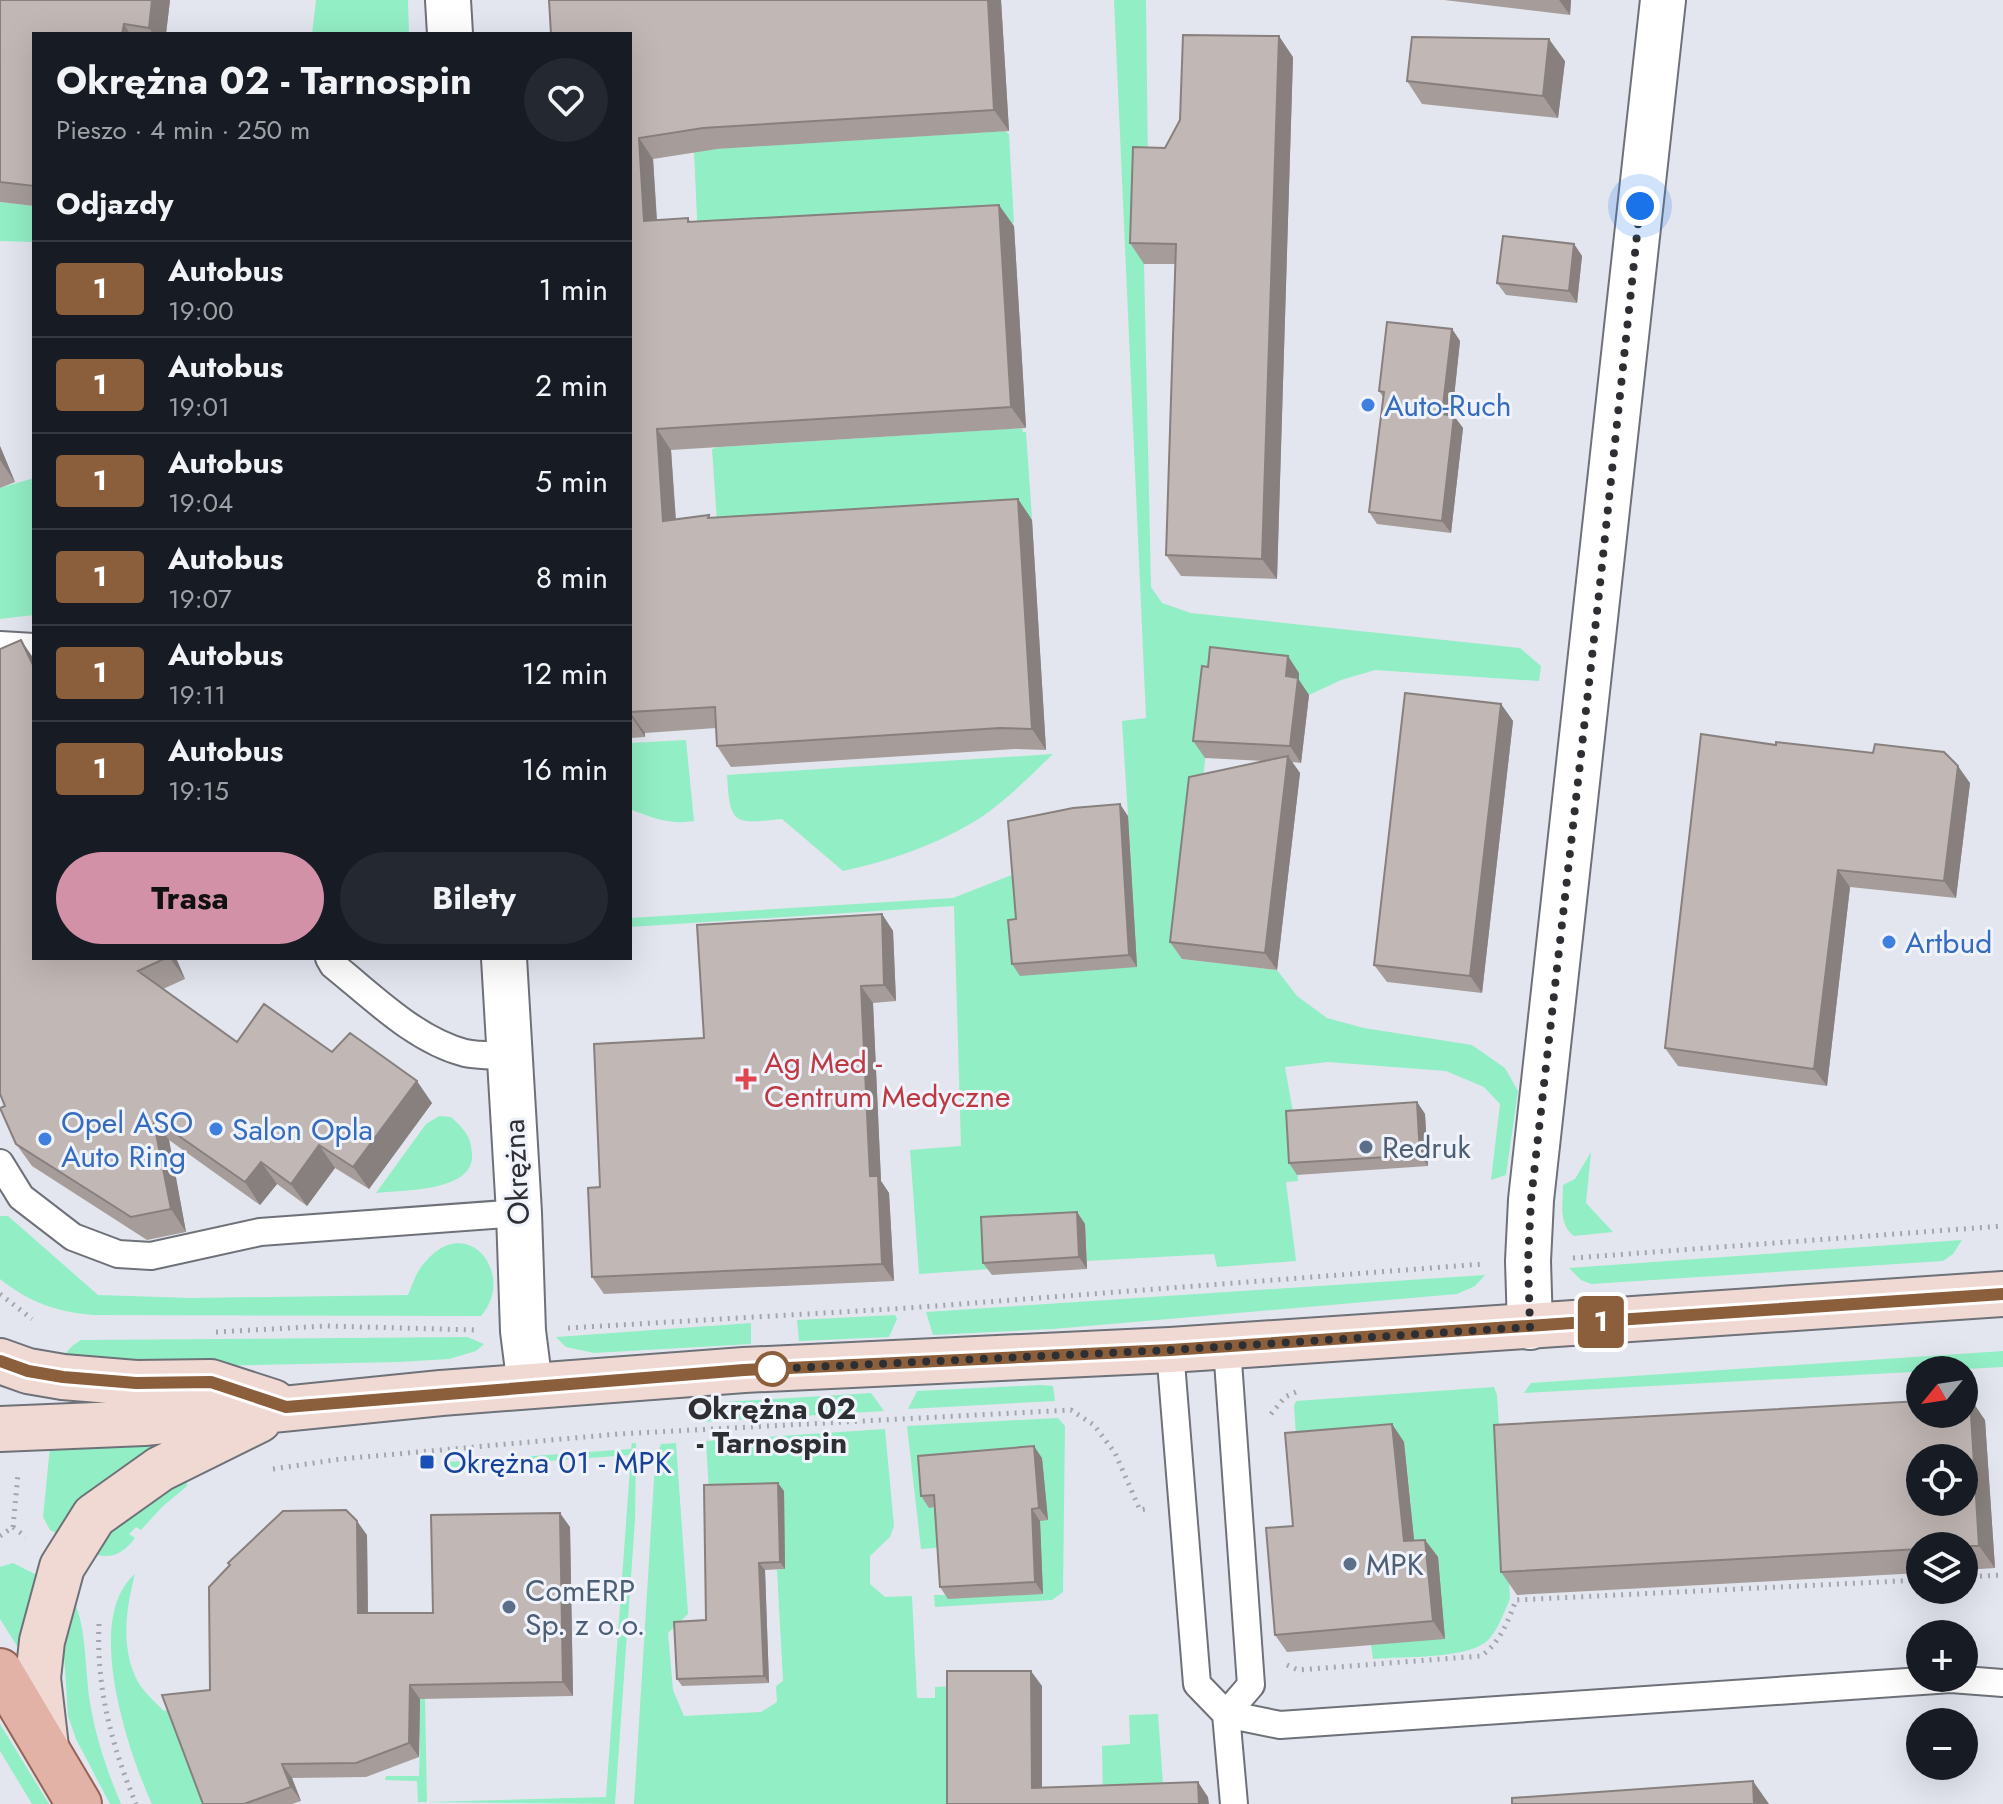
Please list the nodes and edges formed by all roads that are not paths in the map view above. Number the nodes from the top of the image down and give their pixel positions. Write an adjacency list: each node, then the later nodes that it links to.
1 (448, 0): 3 (street)
2 (1663, 0): 12 (street)
3 (450, 32)
4 (0, 645): 5 (lane)
5 (32, 647)
6 (330, 960): 8 (lane)
7 (504, 960): 8 (street, Okrężna)
8 (509, 1056): 10 (street, Okrężna)
9 (0, 1163): 10 (lane)
10 (519, 1213): 16 (street, Okrężna)
11 (2003, 1294): 12 (street)
12 (1530, 1327): 13 (street)
13 (1227, 1347): 14 (street); 21 (lane)
14 (1170, 1350): 16 (street); 21 (lane)
15 (0, 1361): 17 (street)
16 (530, 1386): 17 (street)
17 (286, 1407): 18 (street); 22 (street)
18 (0, 1429)
19 (0, 1671): 22 (main road)
20 (2003, 1683): 21 (lane)
21 (1226, 1714): 24 (lane)
22 (46, 1747): 23 (main road)
23 (79, 1804)
24 (1234, 1804)

